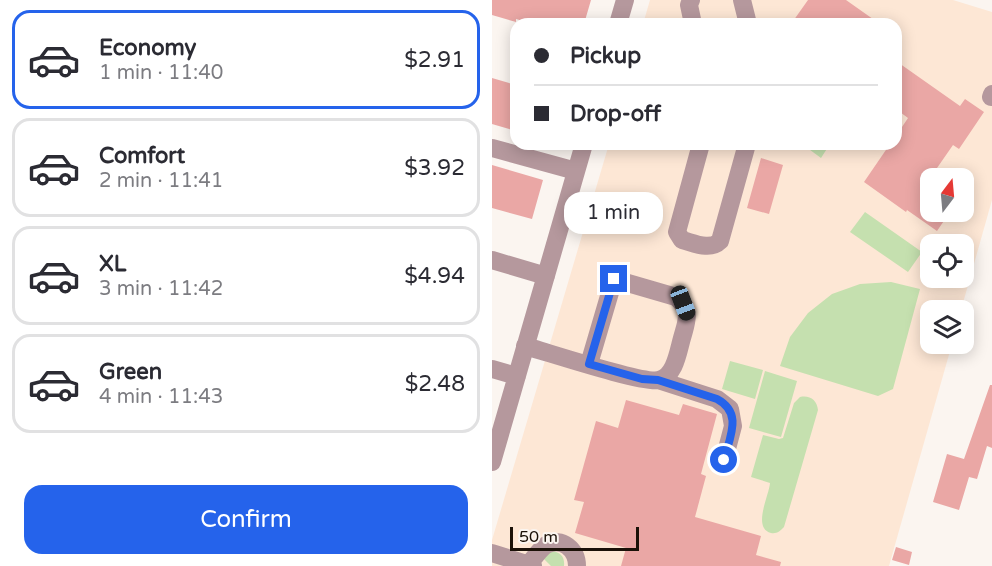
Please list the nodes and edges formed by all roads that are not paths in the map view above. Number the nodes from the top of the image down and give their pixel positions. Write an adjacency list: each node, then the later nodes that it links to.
1 (625, 0): 4 (street)
2 (691, 0): 5 (street)
3 (742, 0): 6 (street)
4 (620, 18)
5 (692, 18)
6 (746, 18)
7 (492, 148): 11 (street)
8 (582, 150): 11 (street)
9 (699, 150): 10 (street)
10 (745, 150)
11 (576, 171): 13 (street)
12 (492, 260): 13 (street)
13 (546, 276): 14 (street)
14 (525, 346): 15 (street); 17 (street)
15 (589, 364): 18 (street); 18 (street)
16 (492, 369): 17 (street)
17 (517, 376): 20 (street)
18 (658, 380): 19 (street)
19 (724, 460)
20 (492, 462)
21 (492, 553): 22 (street)
22 (531, 565): 23 (street)
23 (577, 566)

